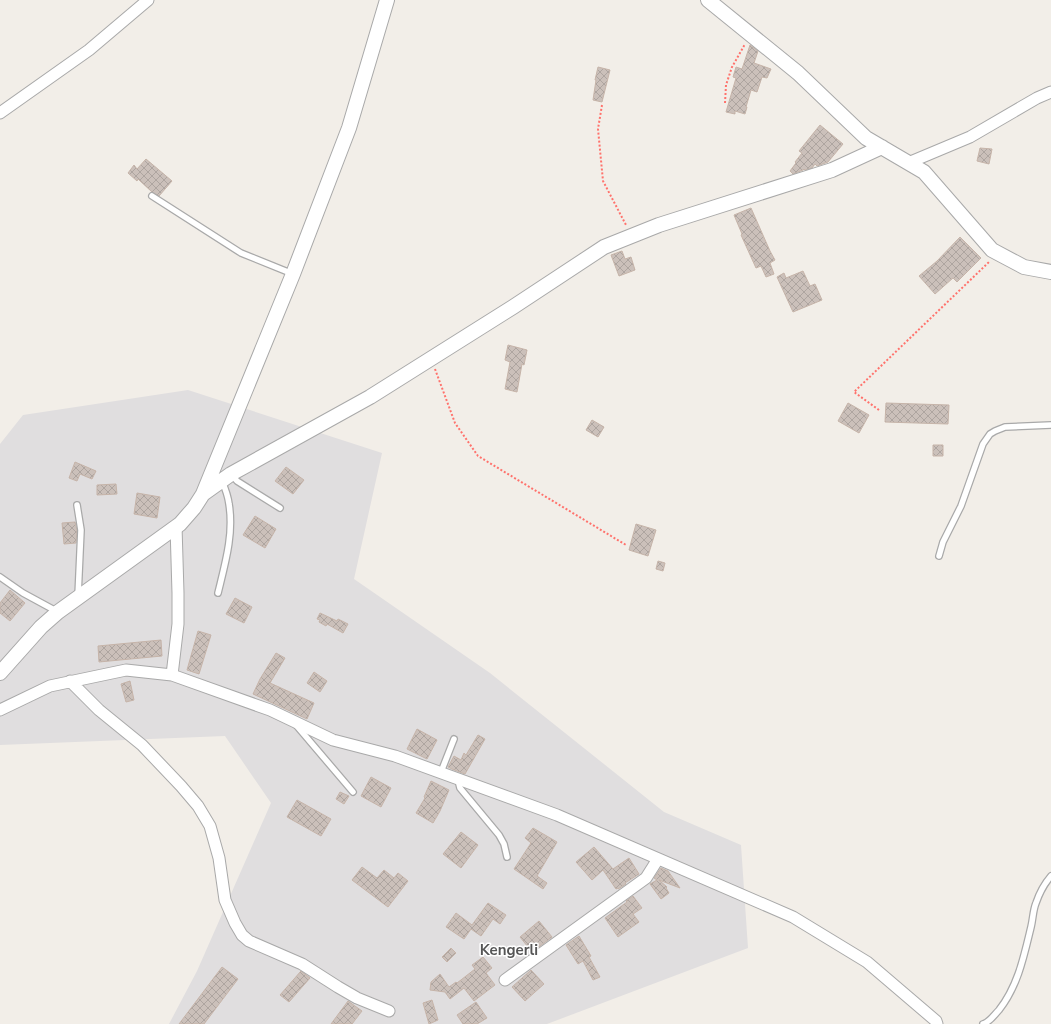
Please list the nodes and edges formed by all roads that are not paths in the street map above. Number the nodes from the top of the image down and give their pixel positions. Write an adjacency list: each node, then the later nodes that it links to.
1 (148, 0): 5 (street)
2 (387, 0): 10 (street)
3 (708, 0): 6 (street)
4 (1051, 92): 7 (street)
5 (0, 113)
6 (882, 147): 7 (street); 12 (street)
7 (908, 162): 9 (street)
8 (152, 196): 10 (lane)
9 (1051, 272)
10 (293, 274): 13 (street)
11 (1051, 425): 17 (lane)
12 (227, 477): 13 (street); 15 (lane); 19 (lane)
13 (202, 494): 16 (street)
14 (77, 505): 20 (lane)
15 (280, 508)
16 (176, 526): 20 (street); 23 (street)
17 (939, 556)
18 (0, 577): 21 (lane)
19 (218, 593)
20 (79, 598): 21 (street)
21 (58, 612): 22 (street)
22 (0, 673)
23 (172, 675): 24 (street); 26 (street)
24 (70, 682): 25 (street); 35 (street)
25 (0, 710)
26 (292, 720): 28 (street); 30 (lane)
27 (454, 740): 28 (lane)
28 (441, 772): 29 (street)
29 (459, 779): 31 (lane); 32 (street)
30 (353, 792)
31 (507, 857)
32 (658, 859): 34 (street); 36 (street)
33 (1051, 876): 37 (lane)
34 (505, 980)
35 (389, 1011)
36 (937, 1024)
37 (983, 1024)

